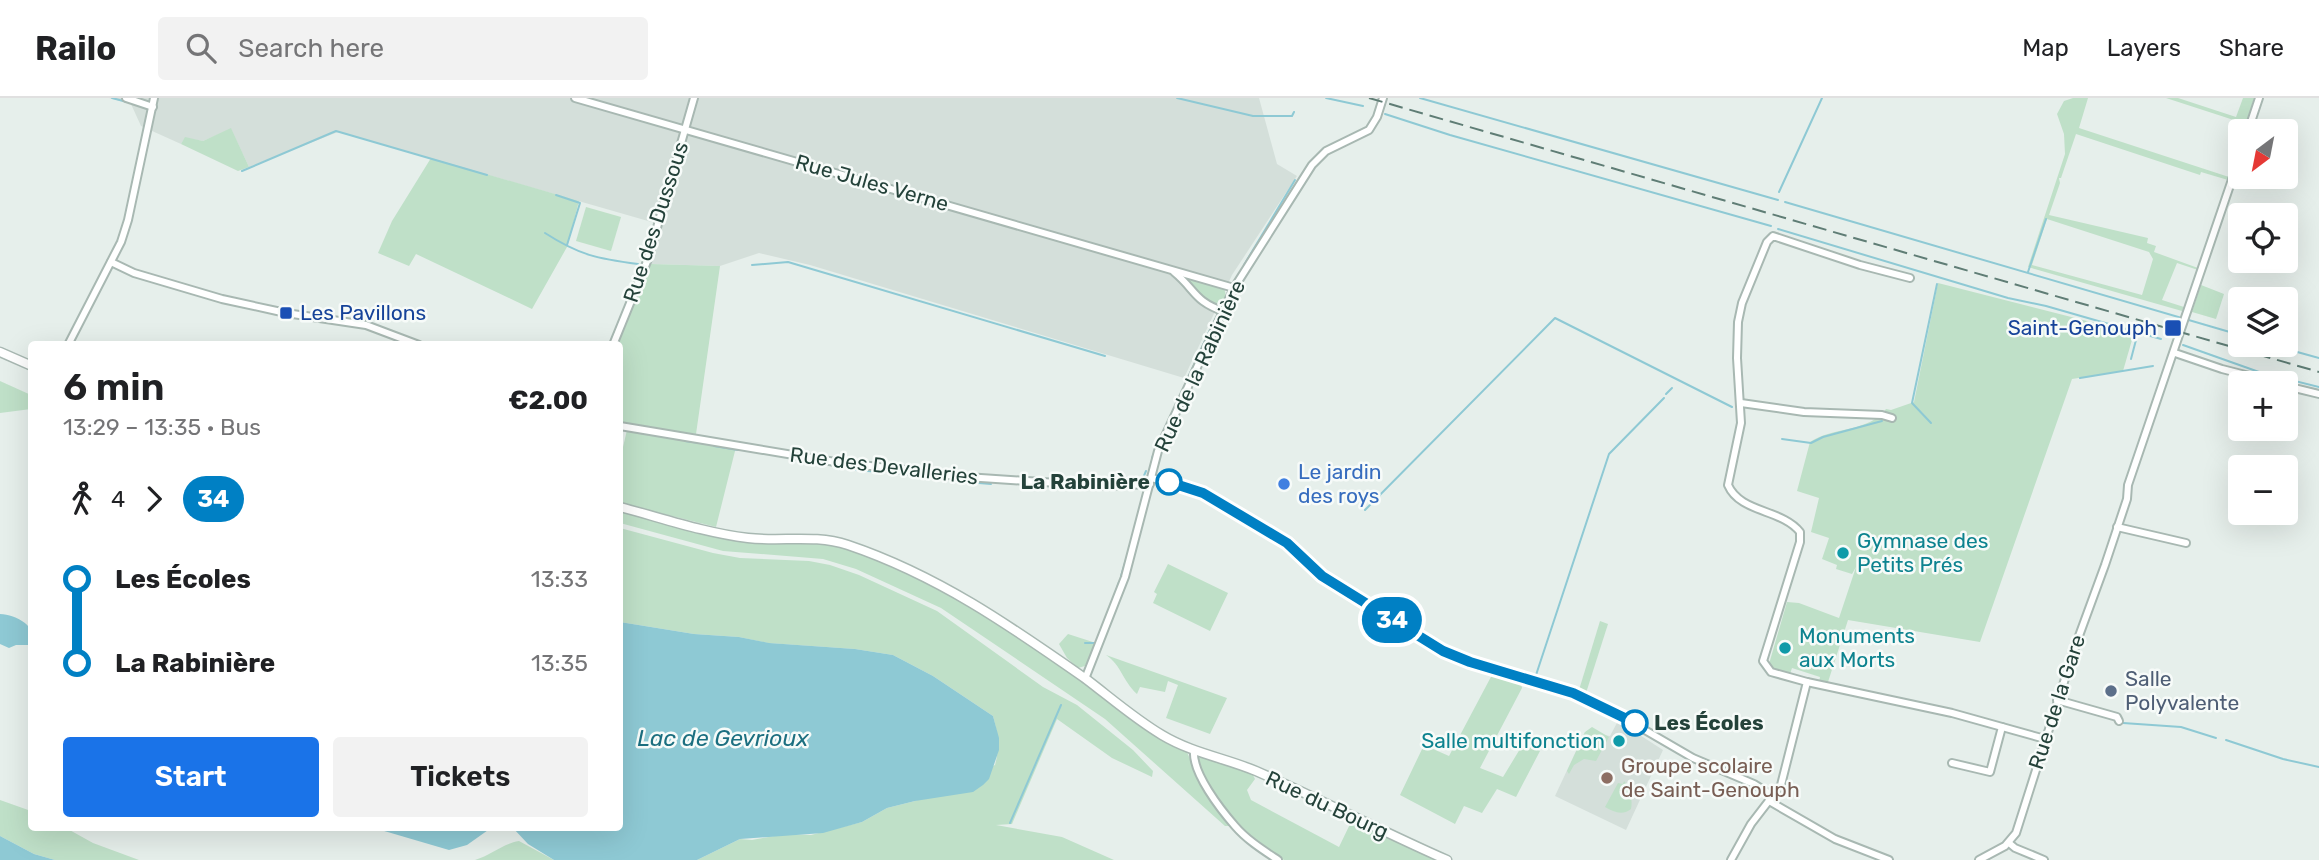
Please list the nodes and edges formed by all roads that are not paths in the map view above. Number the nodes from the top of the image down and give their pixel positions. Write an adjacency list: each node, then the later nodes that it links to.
1 (126, 98): 7 (street)
2 (155, 98): 7 (street)
3 (575, 98): 9 (street, Rue Jules Verne)
4 (694, 98): 9 (street, Rue des Dussous)
5 (1383, 98): 14 (street, Rue de la Rabinière)
6 (2259, 98): 8 (street)
7 (153, 107): 11 (street)
8 (2252, 119)
9 (686, 130): 12 (street, Rue Jules Verne); 18 (street, Rue des Dussous)
10 (2229, 189): 20 (street, Rue de la Gare)
11 (111, 262): 16 (street); 17 (street)
12 (1170, 269): 14 (street, Rue Jules Verne); 15 (street)
13 (1910, 278): 25 (street)
14 (1234, 289): 15 (street, Rue de la Rabinière)
15 (1225, 312): 28 (street, Rue de la Rabinière)
16 (70, 341)
17 (403, 341)
18 (615, 341)
19 (0, 352): 21 (street)
20 (2175, 353): 22 (street); 30 (street, Rue de la Gare)
21 (28, 364)
22 (2230, 371)
23 (2298, 389): 24 (street)
24 (2319, 394)
25 (1741, 403): 26 (street); 33 (street)
26 (1892, 418)
27 (623, 427): 28 (street, Rue des Devalleries)
28 (1151, 481): 32 (street, Rue de la Rabinière); 40 (street, Rue des Devalleries)
29 (623, 508): 32 (street, Rue du Bourg)
30 (2117, 527): 31 (street); 34 (street, Rue de la Gare)
31 (2186, 543)
32 (1085, 679): 38 (street, Rue du Bourg)
33 (1807, 682): 36 (street); 40 (street)
34 (2057, 700): 35 (street); 37 (street, Rue de la Gare)
35 (2119, 721)
36 (2002, 727): 37 (street); 39 (street)
37 (2045, 739): 41 (street, Rue de la Gare)
38 (1194, 751): 42 (street); 43 (street, Rue du Bourg)
39 (1952, 763)
40 (1771, 799): 44 (street); 45 (street)
41 (2009, 843): 46 (street); 47 (street)
42 (1278, 860)
43 (1447, 860)
44 (1731, 860)
45 (1888, 860)
46 (1979, 860)
47 (2044, 860)

